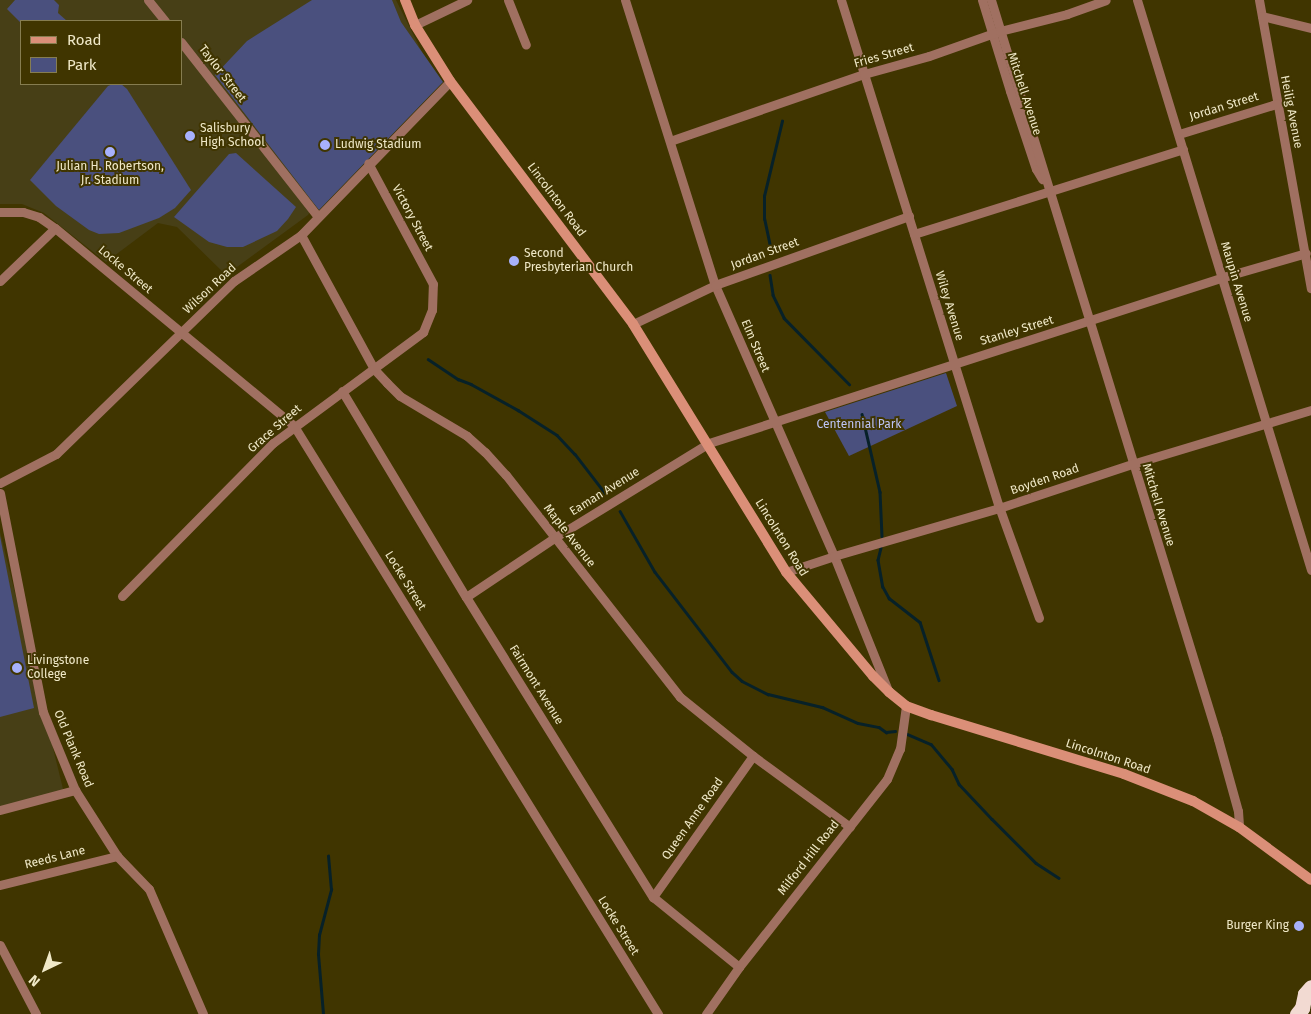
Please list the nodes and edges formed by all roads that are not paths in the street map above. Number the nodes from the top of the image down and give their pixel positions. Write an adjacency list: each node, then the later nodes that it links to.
1 (148, 0): 13 (street)
2 (405, 0): 14 (street, Lincolnton Road)
3 (467, 0): 14 (street)
4 (508, 0): 18 (street)
5 (625, 0): 23 (street, Elm Street)
6 (842, 0): 19 (street, Wiley Avenue)
7 (982, 0): 16 (street, Mitchell Avenue)
8 (991, 0): 16 (street, Mitchell Avenue)
9 (1106, 0): 16 (street, Fries Street)
10 (1137, 0): 22 (street, Maupin Avenue)
11 (1259, 0): 12 (street, Heilig Avenue)
12 (1262, 16): 15 (street); 21 (street, Heilig Avenue)
13 (164, 20)
14 (415, 25): 20 (street, Lincolnton Road)
15 (1311, 28)
16 (996, 32): 19 (street, Fries Street); 26 (street, Mitchell Avenue)
17 (182, 43): 29 (street, Taylor Street)
18 (526, 45)
19 (864, 74): 23 (street, Fries Street); 28 (street, Wiley Avenue)
20 (450, 81): 25 (street, Wilson Road); 41 (street, Lincolnton Road)
21 (1276, 104): 22 (street, Jordan Street); 33 (street, Heilig Avenue)
22 (1179, 134): 24 (street, Maupin Avenue)
23 (670, 141): 38 (street, Elm Street)
24 (1183, 149): 26 (street); 35 (street, Maupin Avenue)
25 (368, 163): 29 (street, Wilson Road); 37 (street, Victory Street)
26 (1050, 192): 31 (street); 40 (street, Mitchell Avenue)
27 (0, 212): 30 (street, Locke Street)
28 (909, 216): 31 (street, Wiley Avenue); 38 (street, Jordan Street)
29 (318, 217): 32 (street, Wilson Road)
30 (54, 228): 36 (street); 42 (street, Locke Street)
31 (914, 234): 43 (street, Wiley Avenue)
32 (301, 235): 42 (street, Wilson Road); 44 (street, Maple Avenue)
33 (1306, 253): 34 (street, Heilig Avenue); 35 (street, Stanley Street)
34 (1310, 275): 39 (street, Heilig Avenue)
35 (1221, 278): 40 (street, Stanley Street); 48 (street, Maupin Avenue)
36 (0, 281)
37 (434, 284): 44 (street, Grace Street)
38 (715, 285): 41 (street, Jordan Street); 47 (street, Elm Street)
39 (1311, 288)
40 (1090, 321): 43 (street, Stanley Street); 51 (street, Mitchell Avenue)
41 (634, 324): 50 (street, Lincolnton Road)
42 (181, 334): 49 (street, Locke Street); 52 (street, Wilson Road)
43 (954, 364): 47 (street, Stanley Street); 54 (street, Wiley Avenue)
44 (374, 368): 45 (street, Grace Street); 55 (street, Maple Avenue)
45 (342, 391): 49 (street, Grace Street); 60 (street, Fairmont Avenue)
46 (1311, 410): 48 (street, Boyden Road)
47 (774, 423): 50 (street, Stanley Street); 56 (street, Elm Street)
48 (1266, 424): 51 (street, Boyden Road); 57 (street, Maupin Avenue)
49 (294, 426): 59 (street, Grace Street); 80 (street, Locke Street)
50 (708, 443): 55 (street, Eaman Avenue); 58 (street, Lincolnton Road)
51 (1132, 464): 54 (street, Boyden Road); 68 (street, Mitchell Avenue)
52 (0, 483)
53 (0, 493): 65 (street, Old Plank Road)
54 (999, 508): 56 (street, Boyden Road); 61 (street, Wiley Avenue)
55 (554, 538): 60 (street, Eaman Avenue); 64 (street, Maple Avenue)
56 (834, 556): 58 (street, Boyden Road); 62 (street, Elm Street)
57 (1311, 570)
58 (786, 572): 62 (street, Lincolnton Road)
59 (122, 596)
60 (466, 597): 72 (street, Fairmont Avenue)
61 (1039, 618)
62 (889, 692): 63 (street, Lincolnton Road)
63 (906, 706): 67 (street, Milford Hill Road); 68 (street, Lincolnton Road)
64 (753, 756): 67 (street, Maple Avenue); 72 (street, Queen Anne Road)
65 (75, 790): 66 (street); 69 (street, Old Plank Road)
66 (0, 810)
67 (850, 827): 75 (street, Milford Hill Road)
68 (1239, 827): 70 (street, Lincolnton Road)
69 (117, 856): 71 (street, Reeds Lane); 79 (street, Old Plank Road)
70 (1311, 880)
71 (0, 885)
72 (653, 897): 75 (street, Fairmont Avenue)
73 (0, 945): 74 (street)
74 (3, 958): 78 (street)
75 (739, 967): 81 (street, Milford Hill Road)
76 (1311, 988): 77 (highway)
77 (1304, 1009)
78 (36, 1014)
79 (203, 1014)
80 (658, 1014)
81 (706, 1014)

